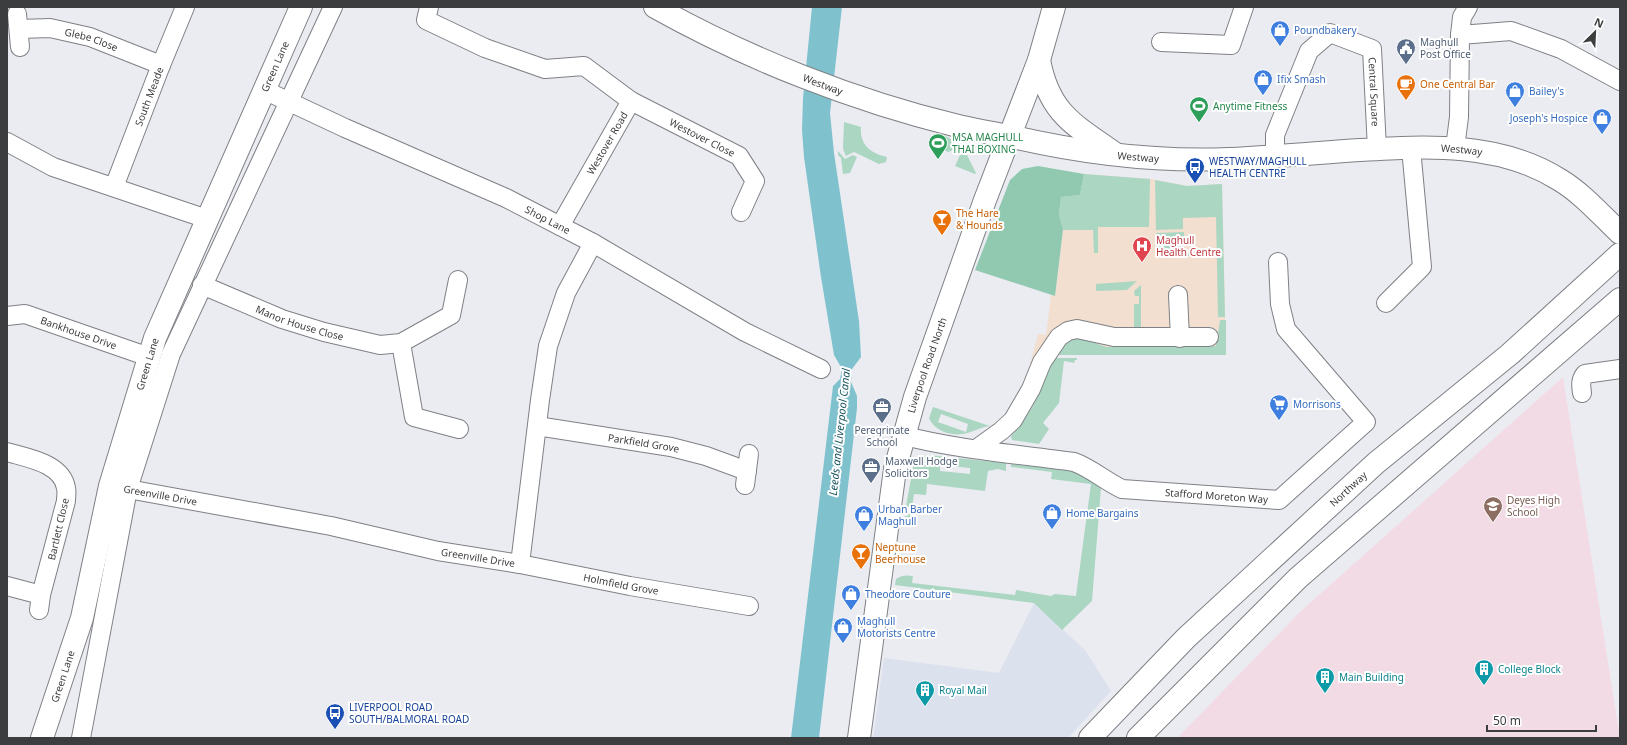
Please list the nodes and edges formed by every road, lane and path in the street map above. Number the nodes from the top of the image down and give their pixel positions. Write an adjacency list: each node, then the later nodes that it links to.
1 (185, 7): 13 (street, South Meade)
2 (301, 7): 15 (main road, Green Lane)
3 (333, 7): 17 (street)
4 (429, 7): 16 (street, Westover Road)
5 (655, 7): 18 (main road, Westway)
6 (1054, 7): 12 (main road, Liverpool Road North)
7 (1244, 7): 11 (street)
8 (1468, 7): 10 (street)
9 (19, 30): 13 (street, Glebe Close)
10 (1460, 35): 14 (street); 21 (street)
11 (1161, 42)
12 (1039, 60): 18 (main road, Liverpool Road North); 23 (main road)
13 (161, 65): 25 (street, South Meade)
14 (1620, 81)
15 (264, 90): 17 (street, Shop Lane); 27 (main road, Green Lane)
16 (631, 101): 26 (street, Westover Close); 28 (street, Westover Road)
17 (288, 102): 28 (street, Shop Lane); 34 (street)
18 (1009, 136): 23 (main road, Westway); 48 (main road, Liverpool Road North)
19 (7, 142): 25 (street)
20 (1411, 148): 21 (main road, Westway); 22 (main road, Westway); 37 (street)
21 (1455, 148): 29 (main road, Westway)
22 (1377, 149): 24 (main road, Westway); 24 (street, Central Square)
23 (1117, 155): 24 (main road, Westway)
24 (1275, 155)
25 (114, 187): 27 (street)
26 (741, 212)
27 (207, 219): 42 (main road, Green Lane)
28 (560, 226): 30 (street, Shop Lane)
29 (1620, 233)
30 (593, 243): 43 (street, Shop Lane); 46 (street, Greenville Drive)
31 (1620, 254): 59 (main road, Northway)
32 (1278, 262): 49 (street, Stafford Moreton Way)
33 (458, 280): 41 (street, Manor House Close)
34 (202, 285): 41 (street, Manor House Close); 52 (street)
35 (1178, 295): 40 (street)
36 (1620, 299): 60 (main road)
37 (1386, 302)
38 (7, 316): 42 (street, Bankhouse Drive)
39 (1209, 337): 40 (street)
40 (1180, 338): 49 (street)
41 (401, 343): 47 (street)
42 (149, 357): 52 (main road, Green Lane)
43 (821, 369)
44 (1620, 369): 45 (street)
45 (1582, 393)
46 (537, 426): 51 (street, Parkfield Grove); 53 (street, Greenville Drive)
47 (459, 429)
48 (905, 436): 49 (street, Stafford Moreton Way); 58 (main road, Liverpool Road North)
49 (976, 448)
50 (7, 452): 54 (street, Bartlett Close)
51 (747, 470)
52 (119, 488): 53 (street, Greenville Drive); 56 (main road, Green Lane); 57 (street)
53 (520, 564): 55 (street, Holmfield Grove)
54 (7, 586)
55 (749, 606)
56 (42, 738)
57 (81, 738)
58 (859, 738)
59 (1090, 738)
60 (1138, 738)

